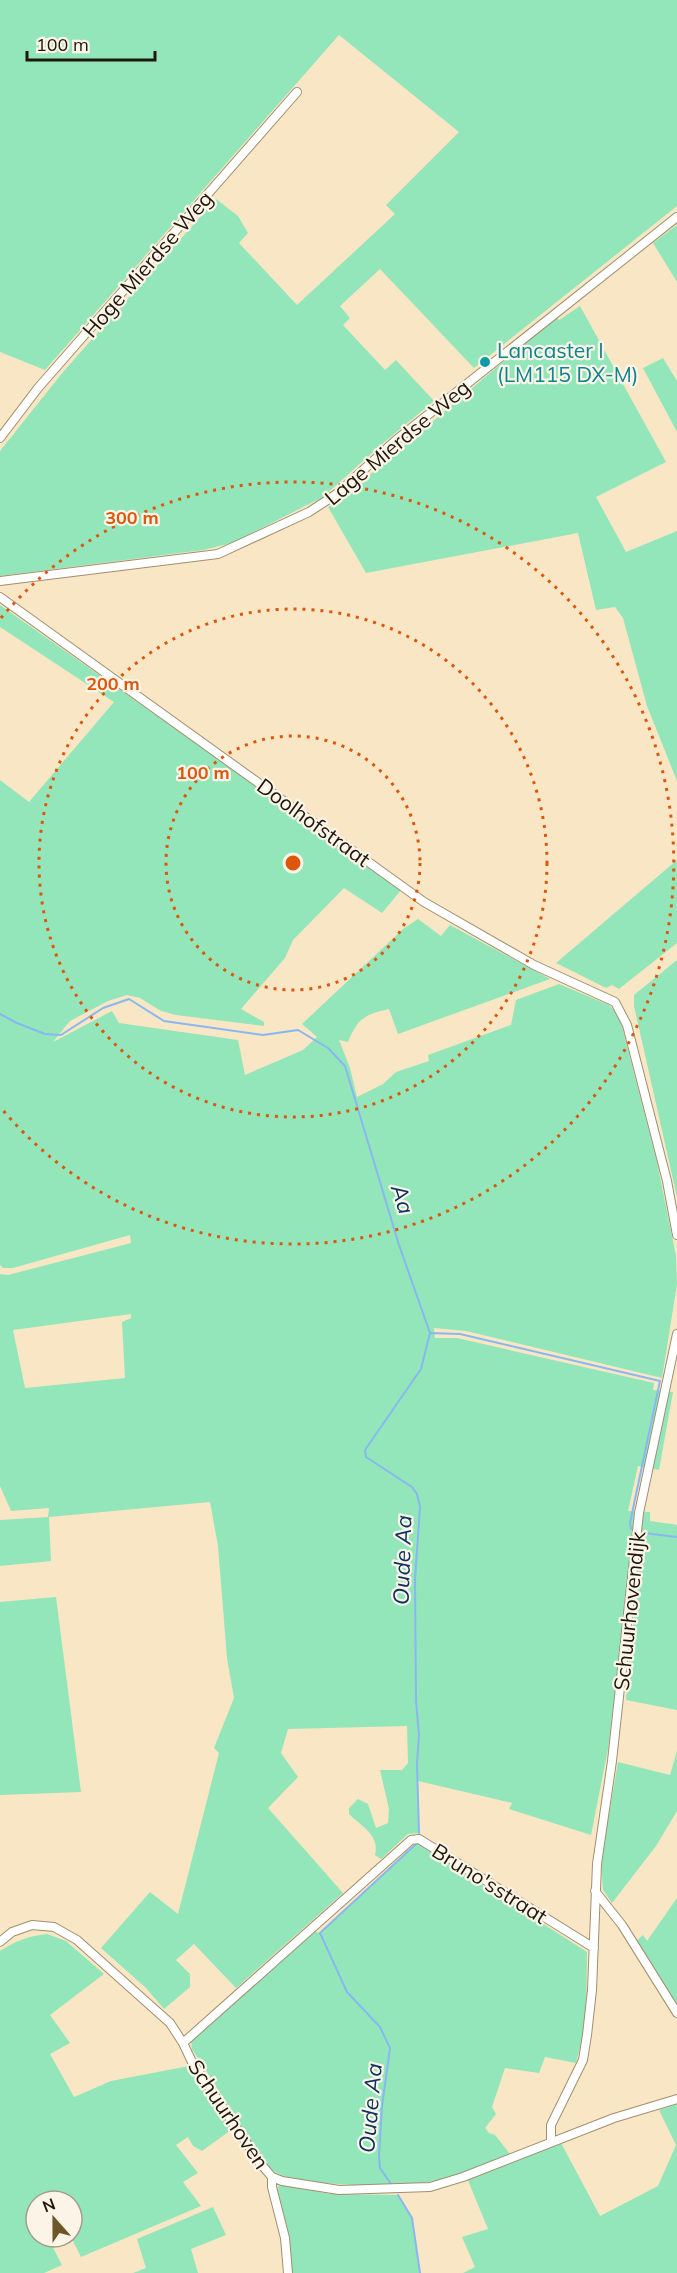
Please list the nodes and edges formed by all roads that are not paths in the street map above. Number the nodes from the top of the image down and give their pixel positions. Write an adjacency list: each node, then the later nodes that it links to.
1 (297, 93): 3 (street, Hoge Mierdse Weg)
2 (677, 217): 4 (street, Lage Mierdse Weg)
3 (0, 438)
4 (0, 581)
5 (0, 597): 6 (street, Doolhofstraat)
6 (677, 1235)
7 (677, 1334): 8 (street, Schuurhovendijk)
8 (596, 1891): 10 (street, Schuurhovendijk); 11 (street)
9 (0, 1942): 12 (street, Schuurhoven)
10 (594, 1948): 12 (street, Bruno'sstraat); 14 (street)
11 (677, 2013)
12 (183, 2043): 15 (street, Schuurhoven)
13 (677, 2099): 14 (street, Schuurhoven)
14 (551, 2142): 15 (street, Schuurhoven)
15 (272, 2177): 16 (street)
16 (288, 2273)

